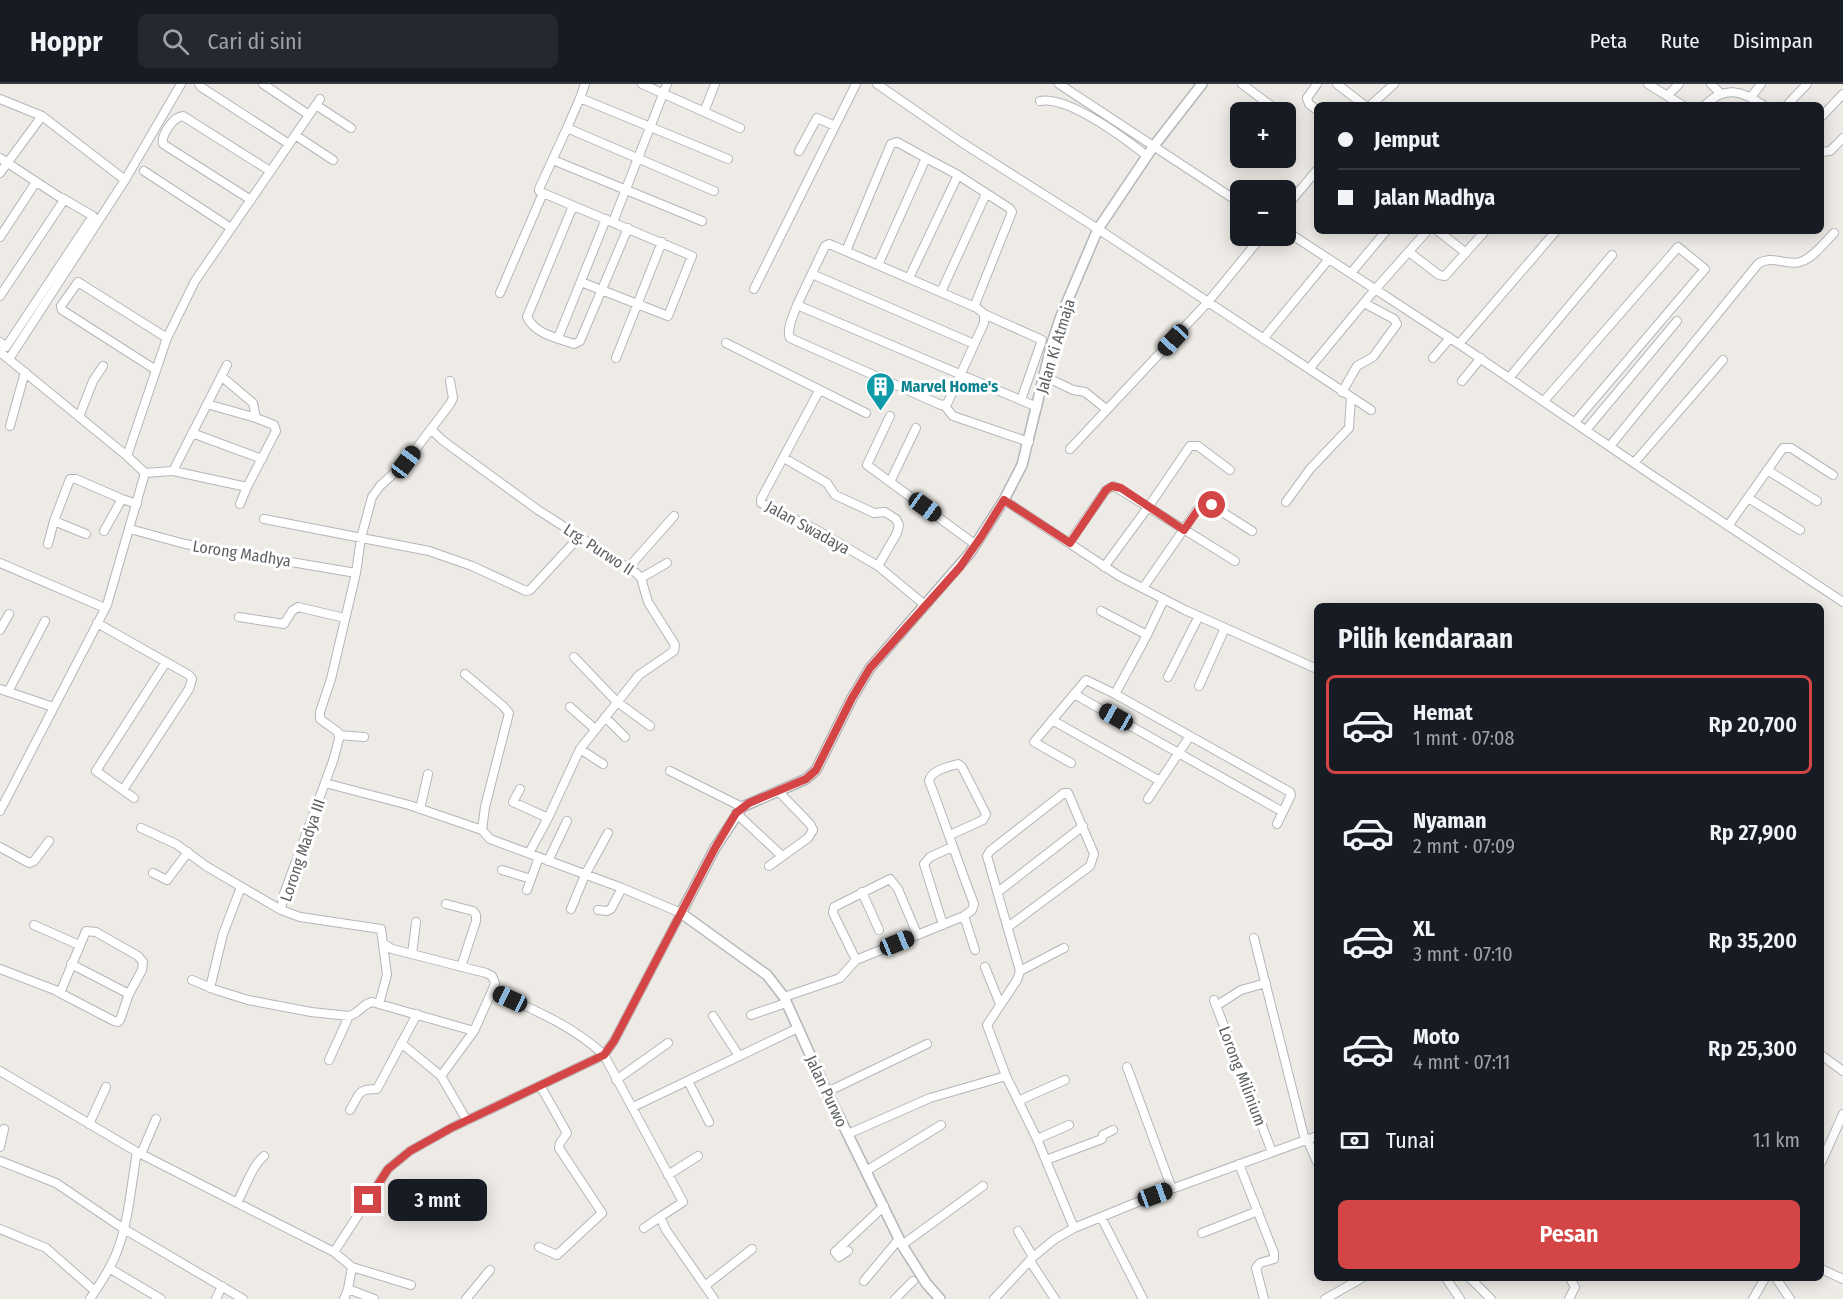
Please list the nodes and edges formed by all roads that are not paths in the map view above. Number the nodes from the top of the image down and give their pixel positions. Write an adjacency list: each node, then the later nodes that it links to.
1 (181, 84): 63 (street)
2 (199, 84): 48 (street)
3 (262, 84): 39 (street)
4 (585, 84): 26 (street)
5 (642, 84): 21 (street)
6 (667, 84): 21 (street)
7 (715, 84): 37 (street)
8 (856, 84): 41 (street)
9 (877, 84): 78 (street)
10 (1059, 84): 50 (street)
11 (1202, 84): 50 (street, Jalan Ki Atmaja)
12 (1242, 84): 29 (street)
13 (1317, 84): 36 (street)
14 (1337, 84): 30 (street)
15 (1394, 84): 31 (street)
16 (1648, 84): 24 (street)
17 (1679, 84): 24 (street)
18 (1711, 84): 22 (street)
19 (1761, 84): 25 (street)
20 (1807, 84): 35 (street)
21 (664, 93): 37 (street); 42 (street)
22 (1720, 93): 25 (street); 33 (street)
23 (1843, 94): 38 (street)
24 (1668, 95): 32 (street)
25 (1751, 97): 34 (street)
26 (580, 98): 42 (street); 44 (street)
27 (0, 99): 40 (street)
28 (1040, 100): 50 (street)
29 (1266, 102)
30 (1360, 102)
31 (1374, 102)
32 (1678, 102)
33 (1709, 102)
34 (1758, 102)
35 (1790, 102)
36 (1314, 108)
37 (704, 112): 45 (street)
38 (1824, 114)
39 (309, 115): 43 (street); 46 (street)
40 (42, 116): 57 (street); 63 (street)
41 (835, 126): 49 (street); 99 (street)
42 (650, 127): 52 (street); 54 (street)
43 (351, 128)
44 (567, 128): 52 (street); 56 (street)
45 (740, 128)
46 (295, 135): 48 (street); 55 (street)
47 (1843, 138): 51 (street)
48 (289, 144): 59 (street)
49 (799, 150)
50 (1150, 151): 70 (street); 78 (street, Jalan Ki Atmaja)
51 (1824, 152)
52 (638, 158): 65 (street); 66 (street)
53 (926, 158): 62 (street); 89 (street); 94 (street)
54 (728, 159)
55 (333, 160)
56 (553, 160): 65 (street); 67 (street)
57 (3, 161): 60 (street); 64 (street)
58 (144, 171): 76 (street)
59 (270, 171): 72 (street); 72 (street)
60 (0, 173)
61 (1314, 174): 69 (street)
62 (958, 175): 68 (street); 97 (street)
63 (125, 180): 122 (street)
64 (36, 182): 71 (street); 85 (street)
65 (626, 190): 74 (street); 75 (street)
66 (714, 190)
67 (543, 193): 73 (street); 102 (street)
68 (986, 194): 101 (street); 108 (street)
69 (1296, 195)
70 (1230, 196)
71 (62, 198): 103 (street); 115 (street)
72 (250, 200): 76 (street)
73 (573, 206): 74 (street); 112 (street)
74 (609, 220): 77 (street); 98 (street)
75 (702, 221)
76 (231, 228): 111 (street)
77 (628, 228): 87 (street); 100 (street)
78 (1098, 229): 105 (street); 132 (street, Jalan Ki Atmaja)
79 (1834, 233): 157 (street)
80 (1384, 234): 95 (street)
81 (1424, 234): 90 (street)
82 (1442, 234): 91 (street)
83 (1482, 234): 91 (street)
84 (1553, 234): 118 (street)
85 (0, 237)
86 (1296, 238): 93 (street)
87 (662, 242): 106 (street); 106 (street)
88 (1254, 246): 105 (street)
89 (846, 251): 94 (street); 96 (street)
90 (1409, 252): 91 (street); 104 (street)
91 (1466, 253)
92 (1612, 255): 134 (street)
93 (1328, 260): 95 (street); 113 (street)
94 (878, 265): 97 (street)
95 (1351, 273): 104 (street)
96 (812, 274): 107 (street); 117 (street)
97 (909, 278): 101 (street)
98 (581, 282): 100 (street); 112 (street)
99 (754, 289)
100 (601, 290): 106 (street); 112 (street)
101 (941, 292): 108 (street)
102 (500, 293)
103 (0, 296)
104 (1370, 296): 114 (street); 127 (street); 137 (street)
105 (1208, 303): 113 (street); 144 (street)
106 (638, 304): 121 (street)
107 (797, 305): 130 (street); 142 (street)
108 (974, 307): 109 (street)
109 (984, 314): 117 (street); 139 (street)
110 (1677, 321): 154 (street)
111 (167, 338): 128 (street); 128 (street)
112 (558, 338)
113 (1263, 339): 127 (street)
114 (1449, 340): 118 (street); 120 (street)
115 (0, 342)
116 (726, 344): 136 (street)
117 (974, 344): 130 (street)
118 (1460, 344): 123 (street)
119 (0, 352): 122 (street)
120 (1435, 356)
121 (616, 358)
122 (9, 359): 129 (street)
123 (1479, 360): 133 (street); 134 (street)
124 (1723, 360): 162 (street)
125 (227, 365): 131 (street)
126 (103, 366): 148 (street)
127 (1309, 369): 137 (street)
128 (156, 370): 159 (street)
129 (25, 372): 148 (street); 151 (street)
130 (959, 375): 139 (street); 142 (street)
131 (221, 376): 141 (street); 149 (street)
132 (1044, 376): 143 (street, Jalan Ki Atmaja); 144 (street)
133 (1465, 377)
134 (1509, 378): 140 (street)
135 (450, 381): 153 (street)
136 (819, 391): 146 (street); 160 (street, Jalan Swadaya)
137 (1342, 392): 138 (street)
138 (1351, 397): 145 (street); 174 (street)
139 (1021, 400): 143 (street)
140 (1544, 401): 150 (street); 150 (street)
141 (207, 404): 149 (street); 155 (street)
142 (945, 405): 156 (street)
143 (1037, 407): 156 (street, Jalan Ki Atmaja)
144 (1106, 409): 158 (street)
145 (1371, 410)
146 (866, 413)
147 (890, 416): 168 (street)
148 (79, 417): 159 (street)
149 (256, 418): 161 (street)
150 (1575, 423): 154 (street)
151 (10, 426)
152 (916, 428): 168 (street)
153 (431, 429): 188 (street, Lrg. Purwo II); 189 (street)
154 (1586, 430): 157 (street)
155 (192, 433): 161 (street); 165 (street)
156 (1029, 442): 172 (street, Jalan Ki Atmaja)
157 (1610, 447): 162 (street)
158 (1070, 449)
159 (127, 456): 166 (street)
160 (784, 458): 196 (street); 196 (street, Jalan Swadaya)
161 (261, 459): 169 (street)
162 (1634, 463): 181 (street)
163 (1230, 470): 177 (street)
164 (1767, 470): 167 (street); 170 (street); 173 (street)
165 (173, 471): 166 (street); 169 (street)
166 (145, 473): 175 (street)
167 (1833, 475)
168 (890, 482): 192 (street)
169 (247, 487): 176 (street)
170 (1748, 498): 181 (street); 184 (street)
171 (122, 499): 175 (street); 180 (street); 185 (street)
172 (1004, 500): 190 (street); 192 (street, Jalan Ki Atmaja)
173 (1817, 501)
174 (1286, 502)
175 (137, 504): 182 (street)
176 (240, 504)
177 (1149, 506): 183 (street); 190 (street); 198 (street)
178 (674, 516): 197 (street)
179 (264, 519): 189 (street)
180 (54, 521): 187 (street); 191 (street)
181 (1728, 526): 203 (street)
182 (130, 529): 199 (street, Lorong Madhya); 205 (street)
183 (1184, 530): 186 (street); 193 (street); 201 (street)
184 (1800, 530)
185 (104, 531)
186 (1252, 531)
187 (86, 534)
188 (580, 537): 189 (street); 197 (street, Lrg. Purwo II)
189 (361, 538): 199 (street)
190 (1070, 543): 198 (street)
191 (48, 544)
192 (976, 545): 204 (street, Jalan Ki Atmaja)
193 (1235, 561)
194 (0, 563): 205 (street)
195 (667, 563): 200 (street)
196 (878, 566): 204 (street, Jalan Swadaya)
197 (629, 567): 200 (street, Lrg. Purwo II)
198 (1104, 567): 201 (street)
199 (356, 573): 210 (street)
200 (641, 578): 225 (street, Lrg. Purwo II)
201 (1143, 588): 202 (street)
202 (1164, 599): 208 (street); 215 (street)
203 (1843, 602)
204 (926, 606): 246 (street, Jalan Ki Atmaja)
205 (105, 608): 212 (street)
206 (1101, 611): 215 (street)
207 (9, 614): 214 (street)
208 (1199, 616): 213 (street); 220 (street)
209 (239, 617): 210 (street)
210 (345, 618): 232 (street)
211 (45, 621): 222 (street)
212 (97, 623): 217 (street); 226 (street)
213 (1225, 628): 218 (street); 221 (street)
214 (0, 630)
215 (1147, 635): 224 (street)
216 (574, 657): 225 (street)
217 (166, 662): 245 (street); 245 (street)
218 (1314, 668)
219 (465, 674): 258 (street)
220 (1168, 677)
221 (1199, 686)
222 (2, 691): 226 (street)
223 (1074, 694): 224 (street); 229 (street); 237 (street)
224 (1115, 694): 233 (street)
225 (616, 701): 228 (street, Lrg. Purwo II); 230 (street)
226 (53, 707): 251 (street)
227 (570, 707): 231 (street)
228 (605, 717): 231 (street, Lrg. Purwo II); 235 (street)
229 (1052, 720): 238 (street); 242 (street)
230 (650, 726)
231 (595, 729): 236 (street, Lrg. Purwo II)
232 (339, 735): 234 (street); 243 (street, Lorong Madya III)
233 (1190, 736): 237 (street); 252 (street)
234 (364, 737)
235 (625, 737)
236 (580, 749): 239 (street); 253 (street, Lrg. Purwo II)
237 (1179, 753): 242 (street); 252 (street)
238 (1071, 763)
239 (603, 764)
240 (670, 771): 250 (street)
241 (428, 774): 249 (street)
242 (1160, 781): 248 (street)
243 (325, 783): 249 (street); 280 (street, Lorong Madya III)
244 (520, 789): 253 (street)
245 (123, 790): 247 (street)
246 (778, 791): 250 (street, Jalan Ki Atmaja); 266 (street)
247 (134, 798)
248 (1148, 799)
249 (420, 809): 258 (street)
250 (739, 810): 266 (street); 282 (street)
251 (0, 811)
252 (1283, 812): 255 (street)
253 (548, 818): 265 (street, Lrg. Purwo II)
254 (567, 821): 267 (street)
255 (1277, 824)
256 (1083, 826): 277 (street); 277 (street); 287 (street)
257 (141, 828): 264 (street)
258 (483, 830): 265 (street)
259 (608, 833): 271 (street)
260 (950, 835): 260 (street); 263 (street)
261 (49, 841): 262 (street)
262 (0, 847)
263 (952, 847): 283 (street); 286 (street)
264 (188, 852): 270 (street); 273 (street)
265 (529, 853): 267 (street)
266 (782, 856): 268 (street)
267 (544, 859): 271 (street); 272 (street)
268 (769, 866)
269 (502, 870): 272 (street)
270 (153, 873)
271 (585, 875): 274 (street); 279 (street)
272 (531, 879): 275 (street)
273 (241, 887): 280 (street); 304 (street)
274 (622, 888): 281 (street); 282 (street)
275 (527, 890)
276 (862, 892): 288 (street); 289 (street); 296 (street)
277 (998, 892): 287 (street)
278 (446, 904): 299 (street)
279 (571, 909)
280 (281, 910): 291 (street, Lorong Madya III)
281 (598, 910)
282 (681, 914): 308 (street, Jalan Purwo); 320 (street)
283 (964, 916): 286 (street); 294 (street)
284 (416, 922): 295 (street)
285 (34, 925): 292 (street)
286 (943, 925): 289 (street)
287 (1008, 927): 301 (street)
288 (879, 930)
289 (917, 934): 296 (street)
290 (1254, 938): 303 (street)
291 (384, 944): 295 (street, Lorong Madya III); 309 (street)
292 (79, 945): 297 (street); 307 (street)
293 (1064, 948): 301 (street)
294 (975, 950)
295 (411, 954): 299 (street, Lorong Madya III)
296 (856, 960): 308 (street)
297 (71, 964): 306 (street); 307 (street)
298 (985, 966): 310 (street)
299 (461, 967): 305 (street, Lorong Madya III)
300 (0, 969): 306 (street)
301 (1020, 971): 310 (street)
302 (192, 980): 304 (street)
303 (1266, 983): 350 (street); 352 (street, Lorong Milinium)
304 (210, 988): 313 (street)
305 (492, 991): 316 (street); 320 (street, Lorong Madya III)
306 (60, 993): 307 (street)
307 (129, 994)
308 (785, 1000): 312 (street); 315 (street, Jalan Purwo)
309 (379, 1004): 311 (street); 313 (street)
310 (1000, 1004): 328 (street)
311 (417, 1014): 316 (street); 317 (street)
312 (751, 1015)
313 (349, 1016): 323 (street)
314 (713, 1016): 321 (street)
315 (798, 1028): 321 (street); 334 (street, Jalan Purwo)
316 (474, 1031): 327 (street)
317 (401, 1043): 327 (street); 337 (street)
318 (668, 1043): 329 (street)
319 (927, 1044): 334 (street)
320 (604, 1055): 329 (street); 332 (street)
321 (739, 1056): 331 (street)
322 (1824, 1057): 326 (street)
323 (329, 1060)
324 (1127, 1067): 364 (street)
325 (0, 1071): 342 (street)
326 (1843, 1071)
327 (441, 1076): 340 (street)
328 (1006, 1076): 335 (street); 347 (street)
329 (616, 1080): 336 (street)
330 (1065, 1080): 335 (street)
331 (688, 1081): 336 (street); 341 (street)
332 (541, 1086): 340 (street); 377 (street)
333 (106, 1087): 342 (street)
334 (827, 1092): 347 (street, Jalan Purwo)
335 (1018, 1101): 349 (street)
336 (633, 1107): 362 (street)
337 (350, 1110)
338 (1843, 1114): 354 (street)
339 (156, 1119): 353 (street)
340 (467, 1121): 380 (street)
341 (709, 1122)
342 (89, 1124): 353 (street)
343 (941, 1125): 361 (street)
344 (1069, 1125): 349 (street)
345 (4, 1129): 351 (street)
346 (1113, 1130): 358 (street)
347 (848, 1134): 361 (street, Jalan Purwo)
348 (1314, 1137): 350 (street)
349 (1037, 1139): 358 (street)
350 (1306, 1140): 352 (street); 357 (street)
351 (0, 1147)
352 (1272, 1152): 360 (street)
353 (139, 1153): 365 (street); 373 (street)
354 (1824, 1155)
355 (264, 1156): 365 (street)
356 (698, 1156): 362 (street)
357 (1314, 1156)
358 (1046, 1160): 371 (street)
359 (0, 1161): 373 (street)
360 (1239, 1164): 364 (street); 367 (street)
361 (867, 1171): 366 (street, Jalan Purwo)
362 (668, 1175): 368 (street)
363 (983, 1186): 376 (street)
364 (1172, 1189): 369 (street)
365 (237, 1203): 380 (street)
366 (884, 1206): 376 (street, Jalan Purwo); 379 (street)
367 (1258, 1211): 375 (street); 414 (street)
368 (660, 1217): 370 (street); 396 (street)
369 (1101, 1217): 371 (street); 413 (street)
370 (644, 1228)
371 (1074, 1228): 381 (street)
372 (0, 1229): 399 (street)
373 (124, 1229): 383 (street); 397 (street)
374 (1018, 1231): 381 (street)
375 (1203, 1233)
376 (901, 1242): 387 (street); 410 (street, Jalan Purwo)
377 (539, 1247)
378 (752, 1249): 396 (street)
379 (848, 1251)
380 (334, 1252): 382 (street)
381 (1032, 1259): 411 (street); 412 (street)
382 (352, 1267): 395 (street); 398 (street)
383 (109, 1268): 399 (street); 402 (street)
384 (490, 1270): 407 (street)
385 (1824, 1270): 386 (street)
386 (1843, 1279)
387 (864, 1281)
388 (913, 1281): 409 (street)
389 (1357, 1281): 400 (street)
390 (1448, 1281): 415 (street)
391 (1473, 1281): 416 (street)
392 (1572, 1281): 417 (street)
393 (1763, 1281): 418 (street)
394 (1778, 1281): 419 (street)
395 (411, 1285)
396 (706, 1285): 408 (street)
397 (222, 1286): 403 (street); 404 (street)
398 (348, 1289): 405 (street); 406 (street)
399 (95, 1291): 401 (street)
400 (1330, 1298)
401 (90, 1299)
402 (161, 1299)
403 (216, 1299)
404 (243, 1299)
405 (344, 1299)
406 (374, 1299)
407 (466, 1299)
408 (714, 1299)
409 (895, 1299)
410 (940, 1299)
411 (994, 1299)
412 (1055, 1299)
413 (1143, 1299)
414 (1264, 1299)
415 (1460, 1299)
416 (1491, 1299)
417 (1569, 1299)
418 (1753, 1299)
419 (1790, 1299)

